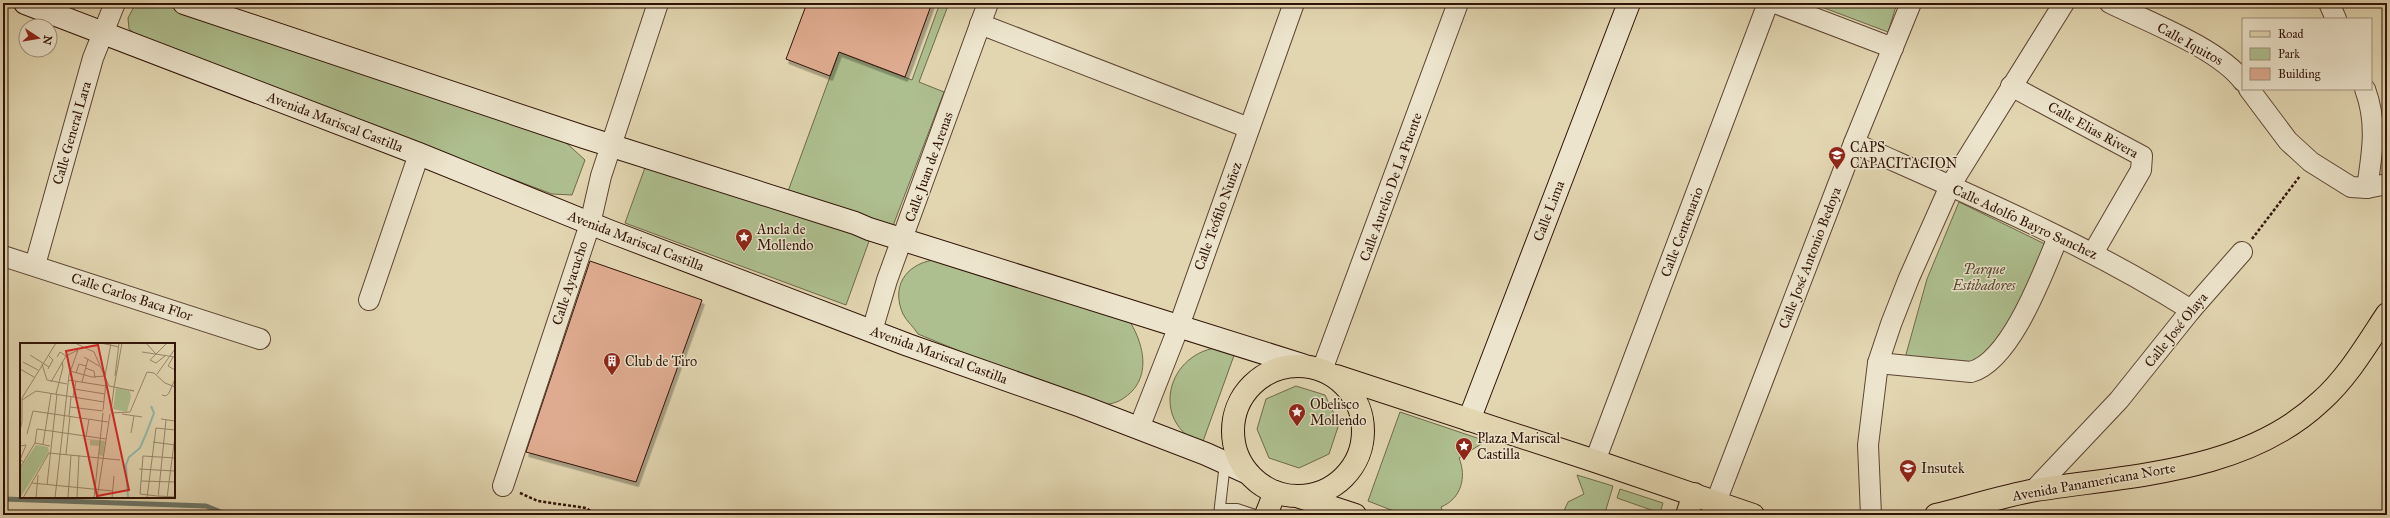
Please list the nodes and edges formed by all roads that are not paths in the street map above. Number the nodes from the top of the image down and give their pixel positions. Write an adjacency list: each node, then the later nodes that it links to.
1 (25, 3): 17 (street, Avenida Mariscal Castilla)
2 (115, 3): 17 (street, Calle General Lara)
3 (184, 3): 25 (street)
4 (658, 3): 25 (street, Calle Ayacucho)
5 (988, 3): 16 (street, Calle Juan de Arenas)
6 (1294, 3): 23 (street, Calle Teófilo Nuñez)
7 (1458, 3): 45 (street, Calle Aurelio De La Fuente)
8 (1629, 3): 46 (street, Calle Lima)
9 (1768, 3): 48 (street, Calle Centenario)
10 (1775, 3): 18 (street)
11 (1911, 3): 18 (street, Calle José Antonio Bedoya)
12 (2064, 3): 20 (street)
13 (2110, 3): 19 (street, Calle Iquitos)
14 (2329, 3): 15 (street)
15 (2336, 18)
16 (980, 24): 23 (street); 32 (street, Calle Juan de Arenas)
17 (104, 34): 26 (street, Avenida Mariscal Castilla); 36 (street, Calle General Lara)
18 (1893, 48): 24 (street, Calle José Antonio Bedoya)
19 (2242, 80)
20 (2011, 86): 28 (street); 34 (street, Calle Elias Rivera)
21 (2250, 90): 29 (street)
22 (2365, 90): 29 (street)
23 (1249, 128): 40 (street, Calle Teófilo Nuñez)
24 (1854, 143): 28 (street, Calle Adolfo Bayro Sanchez); 56 (street, Calle José Antonio Bedoya)
25 (611, 145): 30 (street, Calle Ayacucho); 32 (street)
26 (420, 154): 30 (street, Avenida Mariscal Castilla); 37 (street)
27 (2387, 184): 29 (street)
28 (1950, 186): 31 (street, Calle Adolfo Bayro Sanchez); 43 (street)
29 (2366, 188)
30 (590, 224): 41 (street, Avenida Mariscal Castilla); 51 (street, Calle Ayacucho)
31 (2058, 236): 34 (street, Calle Adolfo Bayro Sanchez); 43 (street)
32 (903, 240): 40 (street); 41 (street, Calle Juan de Arenas)
33 (2242, 252): 38 (street, Calle José Olaya)
34 (2093, 253): 38 (street, Calle Adolfo Bayro Sanchez)
35 (3, 256): 36 (street, Calle Carlos Baca Flor)
36 (34, 265): 42 (street, Calle Carlos Baca Flor)
37 (369, 300)
38 (2191, 310): 52 (street, Calle José Olaya)
39 (2387, 314): 52 (main road, Avenida Panamericana Norte)
40 (1179, 326): 44 (street); 47 (street, Calle Teófilo Nuñez)
41 (872, 331): 47 (street, Avenida Mariscal Castilla)
42 (260, 339)
43 (1878, 362): 64 (street)
44 (1302, 365): 45 (main road); 50 (main road)
45 (1329, 373): 46 (main road); 55 (main road)
46 (1469, 420): 48 (main road)
47 (1139, 428): 49 (street, Avenida Mariscal Castilla)
48 (1595, 461): 54 (main road)
49 (1225, 463): 50 (street, Avenida Mariscal Castilla); 57 (lane)
50 (1248, 473): 53 (main road)
51 (503, 486)
52 (2034, 490): 58 (main road, Avenida Panamericana Norte)
53 (1275, 492): 55 (main road); 60 (main road)
54 (1694, 494): 56 (main road); 62 (main road)
55 (1299, 496): 61 (main road)
56 (1714, 508): 63 (main road)
57 (1220, 512): 59 (lane)
58 (1942, 514)
59 (1255, 515)
60 (1266, 515)
61 (1355, 515)
62 (1687, 515)
63 (1753, 515)
64 (1871, 515)

